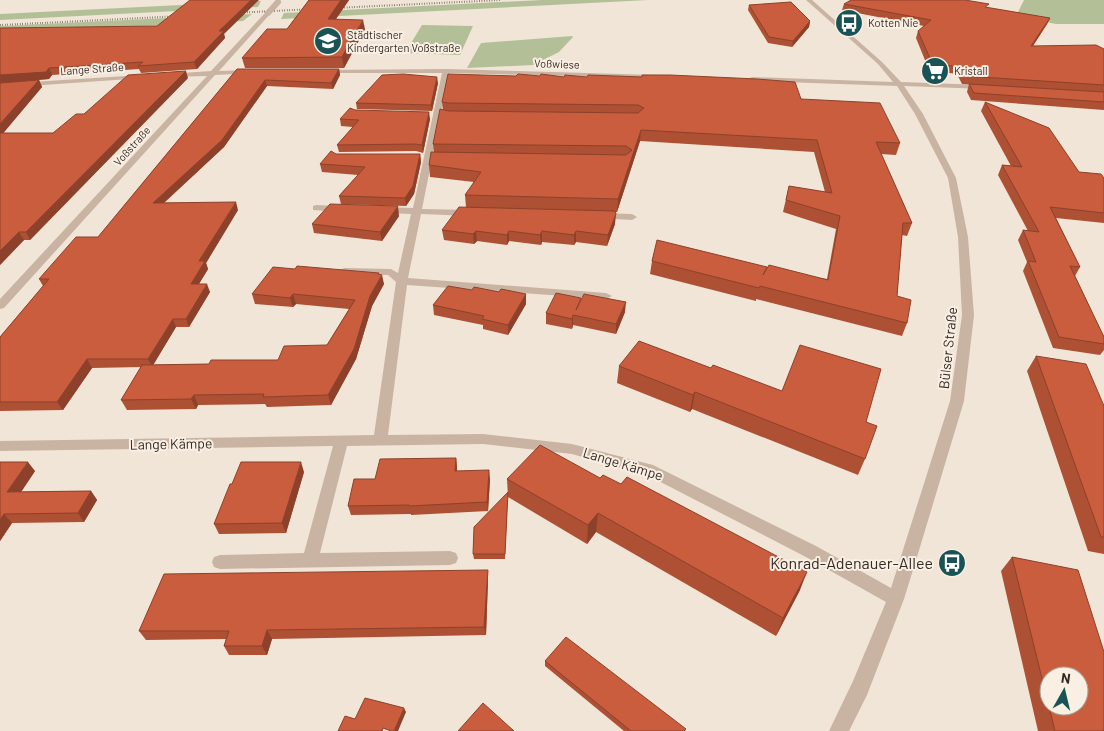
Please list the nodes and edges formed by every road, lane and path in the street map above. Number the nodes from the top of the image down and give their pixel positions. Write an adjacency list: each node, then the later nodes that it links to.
1 (810, 0): 11 (street, Bülser Straße)
2 (279, 1): 4 (street, Voßstraße, bridge)
3 (446, 71): 6 (street, Voßwiese); 9 (street, Voßwiese); 15 (street)
4 (215, 72): 5 (street); 7 (street); 26 (street, Voßstraße)
5 (263, 72)
6 (311, 72)
7 (166, 75)
8 (146, 76): 12 (street, Lange Straße)
9 (661, 77)
10 (740, 79): 11 (street)
11 (900, 84): 13 (street); 33 (street, Bülser Straße)
12 (0, 86)
13 (988, 88)
14 (416, 156): 15 (street)
15 (433, 159): 19 (street)
16 (316, 208): 17 (street)
17 (353, 209)
18 (371, 210): 19 (street)
19 (417, 211): 20 (street); 24 (street)
20 (485, 213)
21 (593, 216): 22 (street)
22 (632, 217)
23 (333, 270): 24 (street)
24 (402, 281): 25 (street); 27 (street)
25 (606, 296)
26 (0, 306)
27 (380, 440): 28 (street, Lange Kämpe); 33 (street, Lange Kämpe)
28 (341, 442): 29 (street, Lange Kämpe); 31 (street)
29 (0, 446)
30 (450, 558): 31 (street)
31 (310, 560): 32 (street)
32 (220, 562)
33 (896, 599): 34 (street, Bülser Straße)
34 (839, 731)

